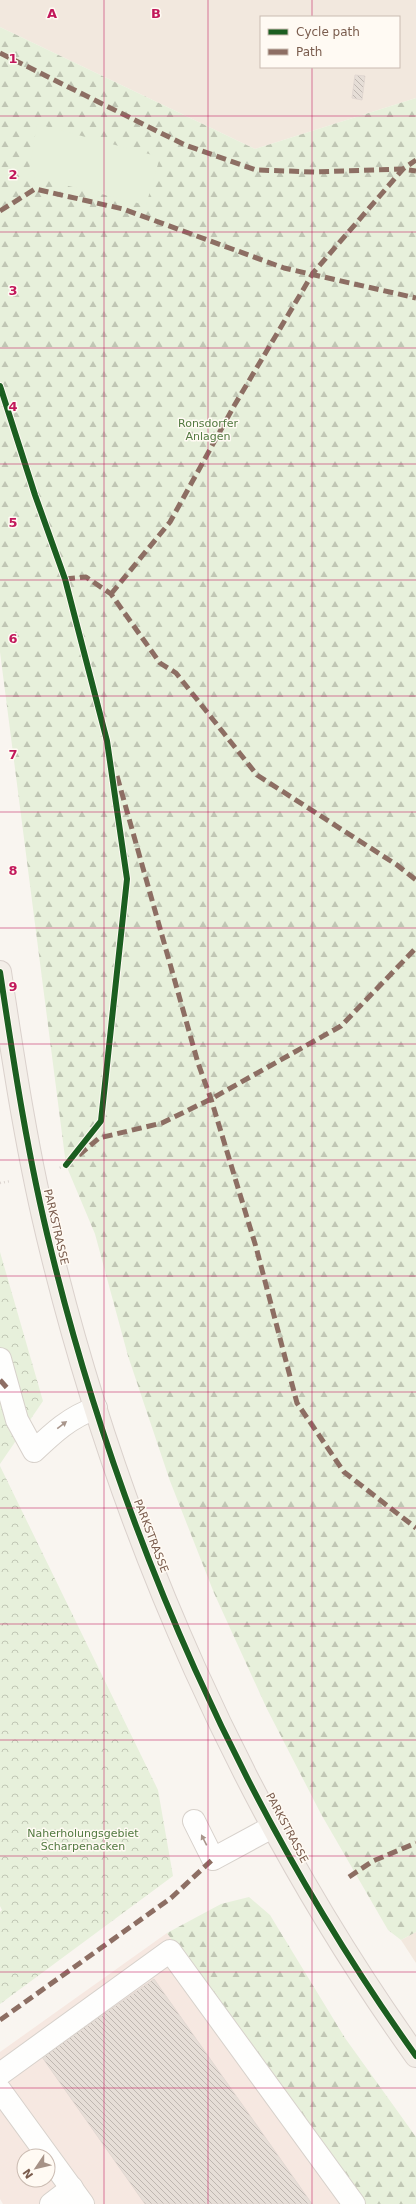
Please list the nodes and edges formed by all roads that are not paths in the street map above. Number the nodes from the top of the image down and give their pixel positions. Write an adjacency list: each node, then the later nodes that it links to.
1 (0, 972): 3 (main road, PARKSTRASSE)
2 (0, 1359): 3 (lane, one-way to 3)
3 (96, 1408): 5 (main road, PARKSTRASSE)
4 (194, 1821): 5 (lane, one-way to 4)
5 (274, 1826): 6 (main road, PARKSTRASSE)
6 (416, 2056)
7 (0, 2074): 11 (lane)
8 (0, 2090): 9 (lane)
9 (77, 2196): 10 (lane)
10 (51, 2204)
11 (354, 2204)

